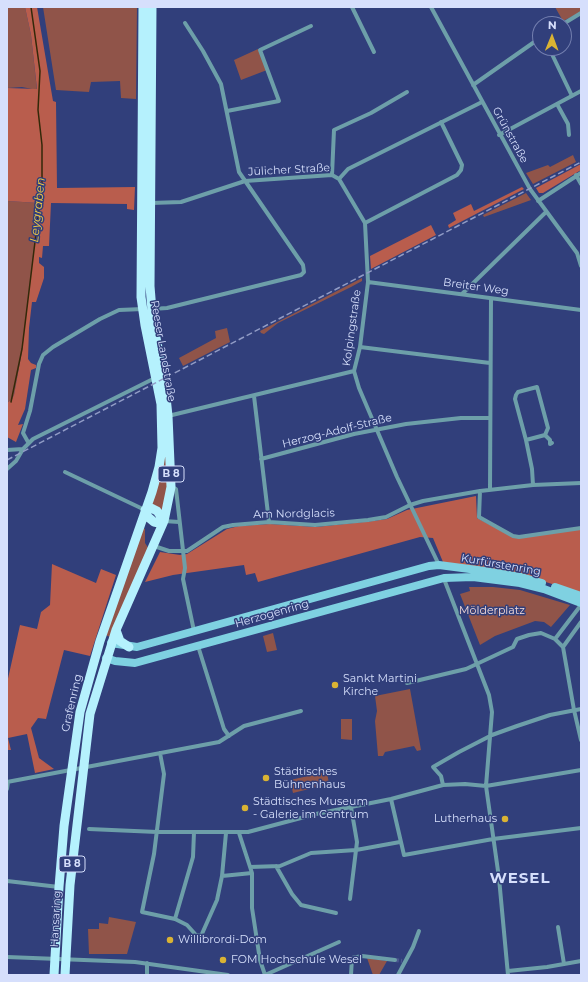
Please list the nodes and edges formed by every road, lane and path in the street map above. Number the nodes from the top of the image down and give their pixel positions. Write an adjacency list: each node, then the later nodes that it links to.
1 (143, 7): 36 (main road, Reeser Landstraße / B 8)
2 (152, 7): 29 (main road, Reeser Landstraße / B 8)
3 (352, 7): 10 (street)
4 (431, 7): 12 (street, Grünstraße)
5 (581, 13): 6 (street)
6 (572, 18)
7 (185, 23): 18 (street)
8 (311, 26): 18 (street)
9 (532, 44): 12 (street)
10 (374, 52)
11 (553, 56): 15 (street)
12 (472, 85): 16 (street, Grünstraße)
13 (581, 91): 15 (street)
14 (407, 92): 23 (street)
15 (572, 96): 17 (street)
16 (482, 102): 19 (street, Jülicher Straße); 20 (street, Grünstraße)
17 (557, 104): 20 (street); 21 (street)
18 (227, 111): 26 (street)
19 (441, 122): 25 (street, Jülicher Straße); 31 (street)
20 (499, 135): 28 (street, Grünstraße)
21 (569, 135)
22 (581, 173): 24 (street)
23 (332, 175): 25 (street, Jülicher Straße); 26 (street, Jülicher Straße)
24 (576, 175): 27 (street); 28 (street)
25 (339, 179): 31 (street, Kolpingstraße)
26 (245, 181): 29 (street, Jülicher Straße); 36 (street)
27 (581, 184)
28 (538, 201): 30 (street, Grünstraße)
29 (151, 203): 36 (main road, Reeser Landstraße / B 8)
30 (546, 212): 32 (street, Grünstraße); 34 (street)
31 (364, 222): 33 (street, Kolpingstraße)
32 (581, 266)
33 (368, 282): 34 (street, Breiter Weg); 38 (street, Kolpingstraße)
34 (462, 294): 35 (street, Breiter Weg)
35 (491, 299): 37 (street, Breiter Weg); 39 (street)
36 (147, 309): 41 (main road, Reeser Landstraße / B 8); 48 (street)
37 (581, 310)
38 (360, 347): 39 (street); 40 (street, Kolpingstraße)
39 (490, 362): 44 (street)
40 (354, 371): 42 (street); 45 (street, Kolpingstraße)
41 (160, 377): 43 (main road, Reeser Landstraße / B 8); 48 (street); 61 (main road, Reeser Landstraße / B 8)
42 (254, 396): 43 (street); 52 (street)
43 (168, 416): 62 (main road, Reeser Landstraße / B 8)
44 (489, 418): 45 (street, Herzog-Adolf-Straße); 58 (street)
45 (377, 429): 52 (street, Herzog-Adolf-Straße); 60 (street, Kolpingstraße)
46 (545, 435): 47 (street); 47 (street); 49 (street)
47 (526, 440): 56 (street)
48 (28, 442): 50 (street)
49 (552, 443)
50 (23, 449): 51 (street); 53 (street)
51 (7, 450)
52 (261, 459): 64 (street)
53 (7, 469)
54 (66, 472): 61 (street)
55 (581, 483): 56 (street, Am Nordglacis)
56 (533, 485): 58 (street, Am Nordglacis)
57 (174, 488): 63 (street)
58 (490, 490): 59 (street, Am Nordglacis)
59 (480, 491): 60 (street, Am Nordglacis); 65 (street)
60 (410, 505): 64 (street, Am Nordglacis); 68 (street, Kolpingstraße)
61 (145, 510): 62 (main road); 77 (main road, Reeser Landstraße / B 8)
62 (164, 521): 63 (street); 66 (main road, Reeser Landstraße / B 8)
63 (179, 522): 67 (street)
64 (269, 522): 67 (street, Am Nordglacis)
65 (581, 528)
66 (153, 546): 67 (street); 73 (main road, Reeser Landstraße / B 8)
67 (182, 551): 74 (street)
68 (439, 565): 69 (main road); 70 (main road, Kurfürstenring); 74 (main road, Herzogenring)
69 (444, 578): 71 (main road, Kurfürstenring); 78 (main road, Herzogenring); 82 (street)
70 (581, 596)
71 (581, 604): 75 (street)
72 (581, 622): 80 (street)
73 (116, 630): 76 (main road, Reeser Landstraße / B 8); 79 (main road)
74 (194, 631): 78 (main road); 79 (main road, Herzogenring)
75 (555, 639): 80 (street); 82 (street)
76 (111, 644): 77 (main road); 79 (main road, Herzogenring); 81 (main road, Grafenring / B 8)
77 (99, 645): 81 (main road); 92 (main road, Grafenring / B 8)
78 (198, 646): 81 (main road, Herzogenring); 88 (street)
79 (129, 647)
80 (563, 647): 86 (street)
81 (106, 658): 91 (main road, Grafenring / B 8)
82 (477, 664): 83 (street); 87 (street)
83 (407, 683)
84 (581, 709): 86 (street)
85 (301, 710): 88 (street)
86 (574, 710): 87 (street); 89 (street)
87 (492, 735): 95 (street); 96 (street)
88 (229, 736): 90 (street)
89 (581, 740)
90 (160, 753): 91 (street); 102 (street)
91 (83, 769): 92 (street); 123 (main road, Hansaring / B 8)
92 (71, 770): 94 (street); 114 (main road, Hansaring / B 8)
93 (581, 770): 96 (street)
94 (8, 782): 97 (street)
95 (443, 785): 96 (street); 98 (street)
96 (486, 786): 106 (street)
97 (7, 789)
98 (391, 799): 99 (street); 107 (street)
99 (351, 807): 105 (street); 108 (street)
100 (581, 828): 106 (street)
101 (89, 829): 102 (street)
102 (157, 832): 103 (street); 117 (street)
103 (194, 832): 104 (street); 117 (street)
104 (226, 833): 105 (street); 112 (street)
105 (239, 833): 110 (street)
106 (493, 839): 107 (street); 129 (street)
107 (400, 842): 108 (street)
108 (356, 850): 109 (street); 115 (street)
109 (276, 866): 110 (street); 116 (street)
110 (250, 867): 111 (street)
111 (252, 873): 112 (street); 135 (street)
112 (222, 876): 117 (street)
113 (7, 881): 114 (street)
114 (58, 887): 122 (main road, Hansaring / B 8)
115 (350, 899)
116 (336, 913)
117 (175, 919)
118 (558, 927): 127 (street)
119 (419, 931): 137 (street)
120 (338, 942): 135 (street)
121 (7, 957): 122 (street)
122 (54, 959): 123 (street); 130 (main road, Hansaring / B 8)
123 (66, 959): 126 (street); 131 (main road, Hansaring / B 8)
124 (395, 960): 136 (street)
125 (581, 961): 127 (street)
126 (147, 963): 128 (street); 132 (street)
127 (564, 964): 129 (street)
128 (197, 970): 133 (street); 134 (street)
129 (508, 973)
130 (54, 975)
131 (65, 975)
132 (147, 975)
133 (196, 975)
134 (228, 975)
135 (265, 975)
136 (351, 975)
137 (398, 975)

